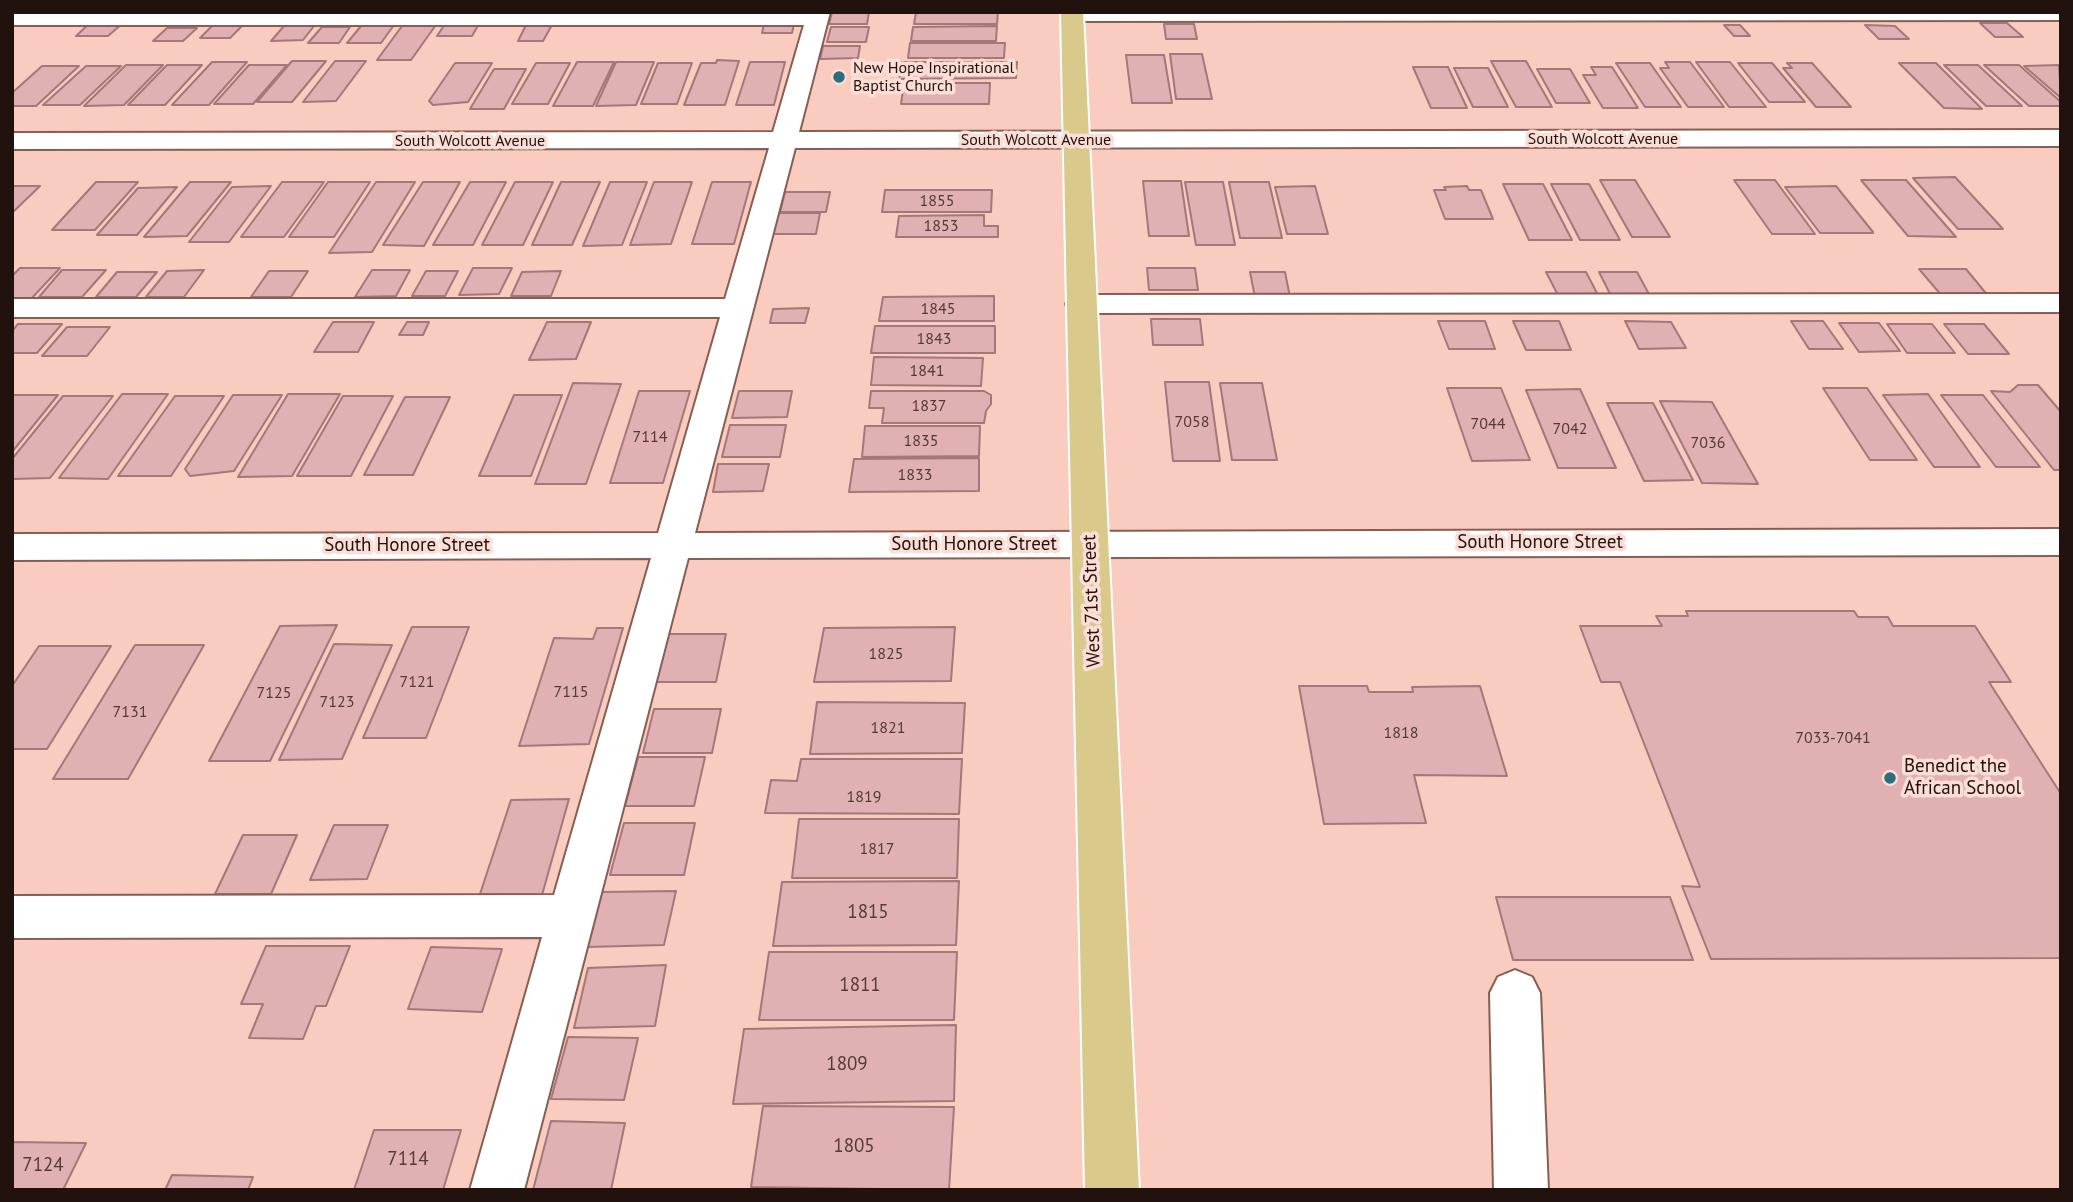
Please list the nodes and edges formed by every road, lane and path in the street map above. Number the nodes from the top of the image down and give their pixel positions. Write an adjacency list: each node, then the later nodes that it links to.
1 (1072, 13): 2 (street); 7 (main road, West 71st Street)
2 (2061, 13)
3 (48, 15): 4 (street); 5 (street)
4 (818, 15): 8 (street)
5 (16, 28)
6 (2061, 138): 7 (street, South Wolcott Avenue)
7 (1076, 139): 8 (street, South Wolcott Avenue); 11 (main road, West 71st Street)
8 (784, 140): 9 (street, South Wolcott Avenue); 13 (street)
9 (12, 141)
10 (2061, 303): 11 (street)
11 (1081, 304): 16 (main road, West 71st Street)
12 (12, 308): 13 (street)
13 (738, 308): 15 (street)
14 (2061, 542): 16 (street, South Honore Street)
15 (673, 545): 16 (street, South Honore Street); 17 (street, South Honore Street); 19 (street)
16 (1090, 545): 22 (main road, West 71st Street)
17 (12, 547)
18 (12, 916): 19 (street)
19 (572, 916): 21 (street)
20 (1515, 993): 23 (street)
21 (497, 1190)
22 (1112, 1190)
23 (1521, 1190)

